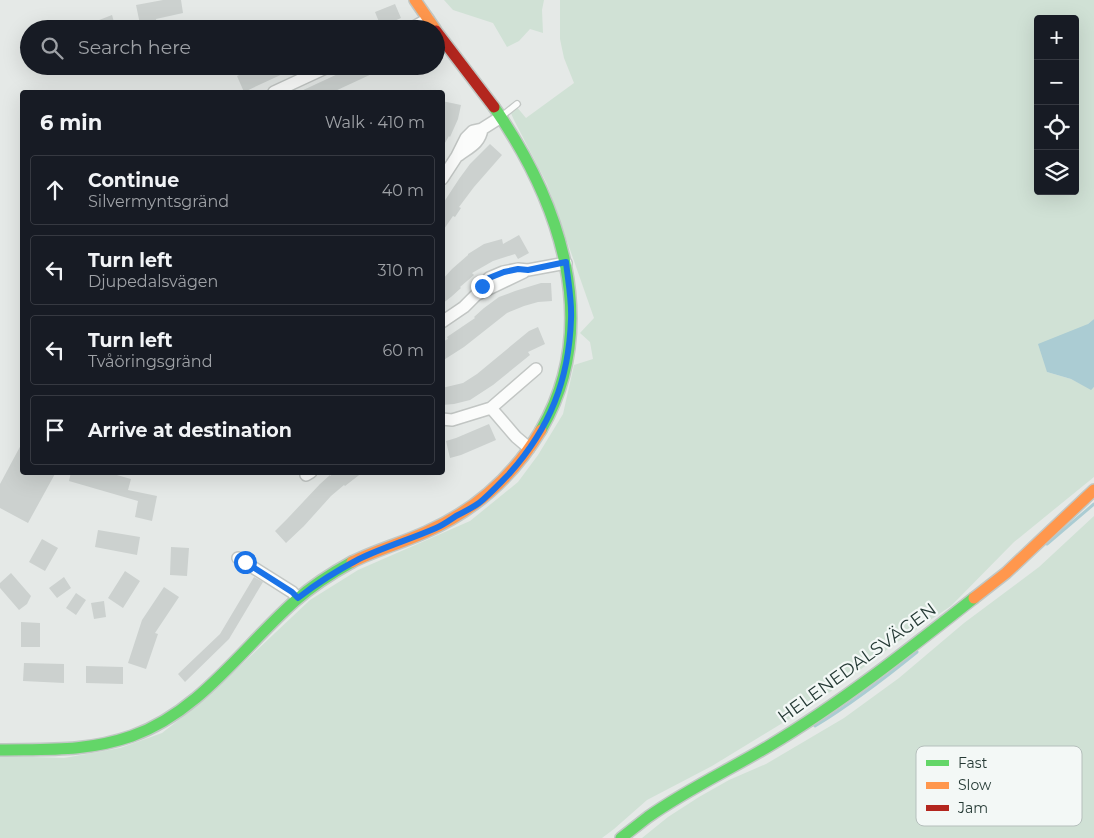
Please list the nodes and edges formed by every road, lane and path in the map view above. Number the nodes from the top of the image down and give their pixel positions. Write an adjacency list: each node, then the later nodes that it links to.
1 (415, 0): 2 (street)
2 (429, 20)
3 (445, 42): 7 (street)
4 (311, 75): 5 (street)
5 (278, 90)
6 (517, 104): 7 (lane)
7 (501, 117): 8 (street); 9 (street)
8 (445, 174)
9 (566, 262): 10 (street); 14 (street)
10 (445, 320)
11 (536, 369): 12 (street)
12 (491, 408): 13 (street); 14 (street)
13 (446, 421)
14 (529, 448): 17 (street)
15 (1094, 490): 19 (street, HELENEDALSVÄGEN)
16 (238, 558): 17 (street)
17 (298, 598): 18 (street)
18 (0, 750)
19 (621, 838)

